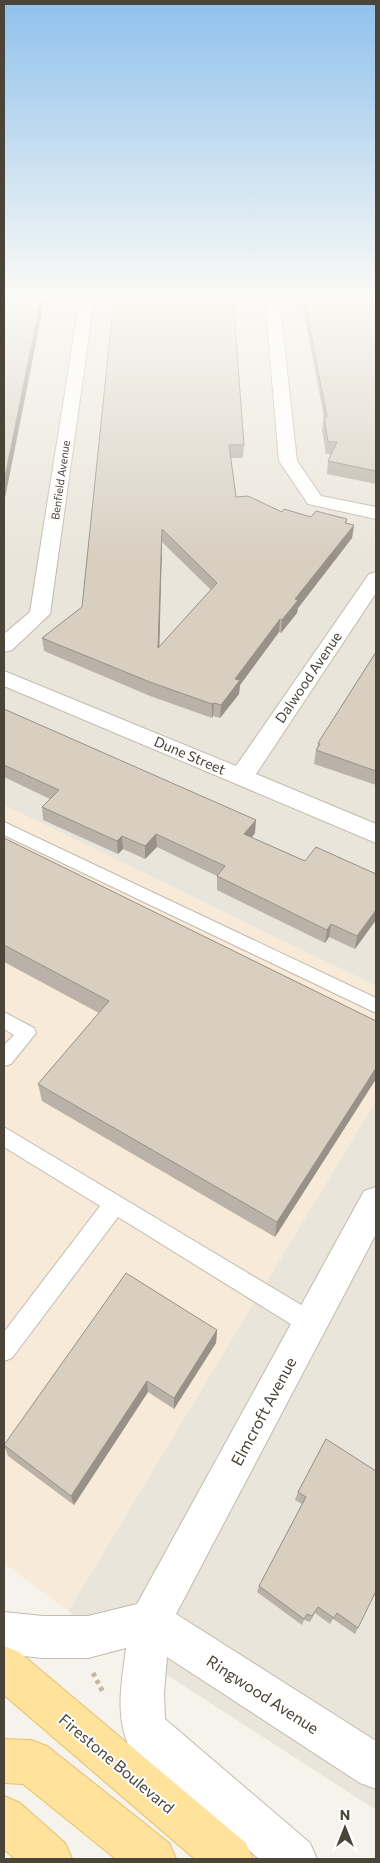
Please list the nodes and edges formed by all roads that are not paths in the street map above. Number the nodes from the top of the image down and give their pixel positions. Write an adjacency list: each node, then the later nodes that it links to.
1 (74, 385): 5 (street, Benfield Avenue)
2 (281, 385): 3 (street)
3 (376, 513)
4 (376, 578): 7 (street, Dalwood Avenue)
5 (4, 645)
6 (4, 678): 7 (street, Dune Street)
7 (241, 777): 9 (street, Dune Street)
8 (4, 828): 10 (lane)
9 (376, 834)
10 (376, 1006)
11 (4, 1020): 12 (lane)
12 (4, 1058)
13 (4, 1136): 15 (lane)
14 (376, 1202): 16 (street, Elmcroft Avenue)
15 (115, 1204): 16 (lane); 17 (lane)
16 (310, 1323): 18 (street, Elmcroft Avenue)
17 (4, 1350)
18 (150, 1621): 19 (street); 22 (street, Ringwood Avenue); 27 (street, Elmcroft Avenue)
19 (4, 1633)
20 (4, 1667): 26 (main road, Firestone Boulevard)
21 (4, 1761): 25 (main road)
22 (376, 1767)
23 (4, 1819): 24 (main road)
24 (49, 1859)
25 (153, 1859)
26 (230, 1859)
27 (294, 1859)

